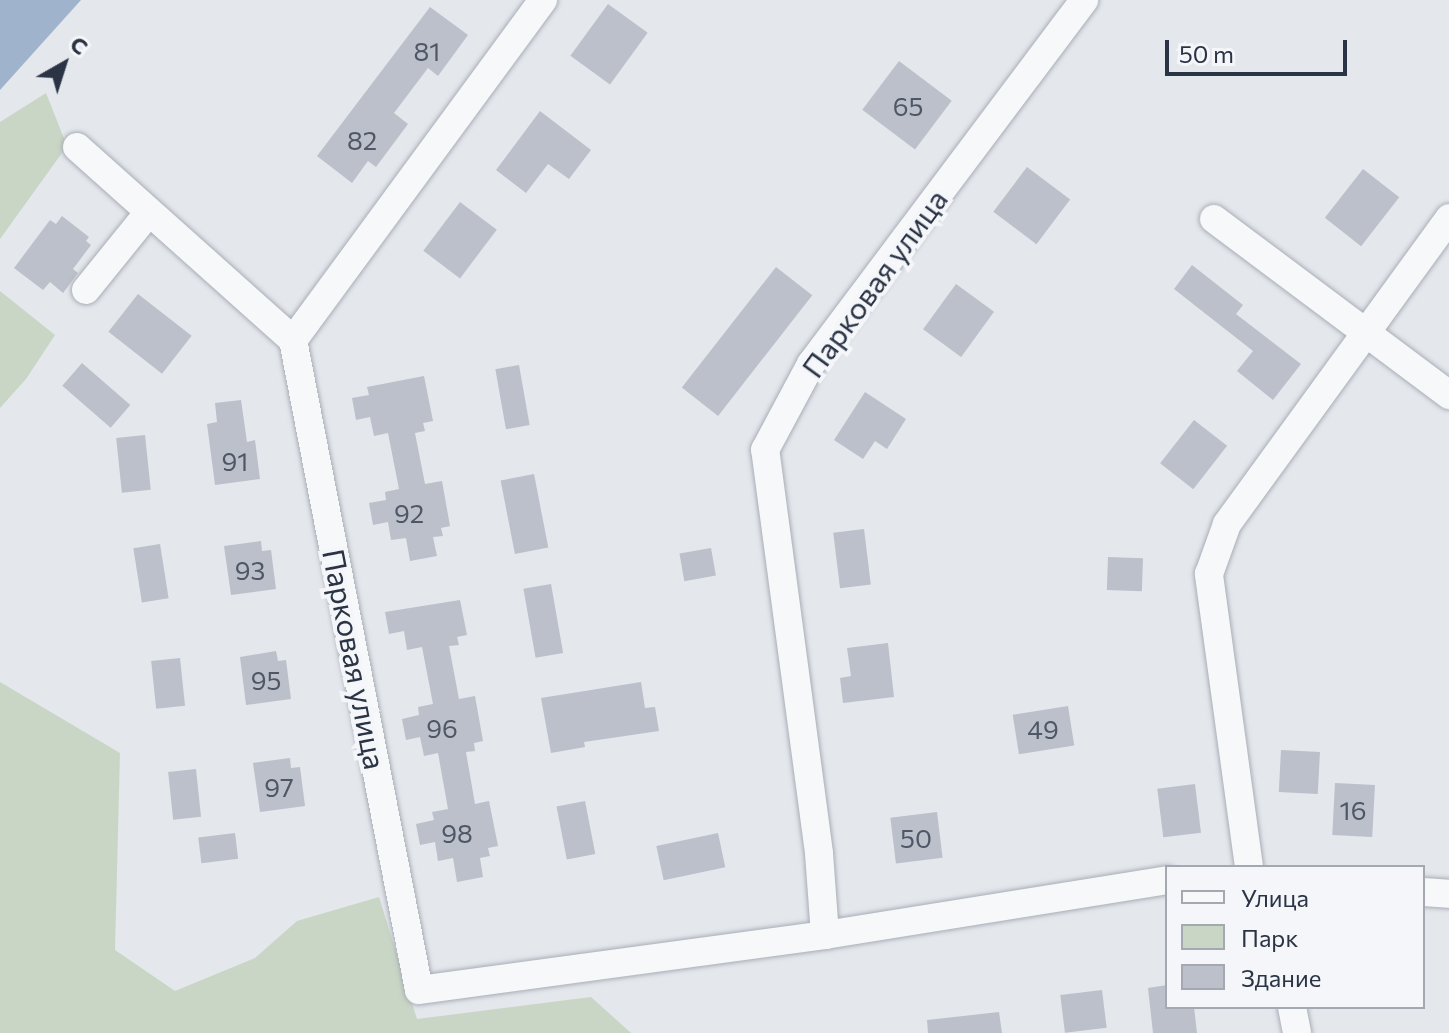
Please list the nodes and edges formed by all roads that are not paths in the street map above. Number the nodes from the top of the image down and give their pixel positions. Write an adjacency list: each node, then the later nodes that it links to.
1 (543, 0): 9 (street)
2 (1084, 0): 15 (street, Парковая улица)
3 (77, 147): 4 (street)
4 (149, 212): 7 (street); 9 (street)
5 (1449, 218): 8 (street)
6 (1214, 219): 8 (street)
7 (86, 290)
8 (1367, 332): 10 (street); 11 (street)
9 (293, 340): 15 (street, Парковая улица)
10 (1449, 395)
11 (1249, 865)
12 (1165, 880): 15 (street, Парковая улица)
13 (1425, 892): 14 (street)
14 (1449, 894)
15 (825, 935)
16 (1292, 1009): 17 (street)
17 (1297, 1033)

